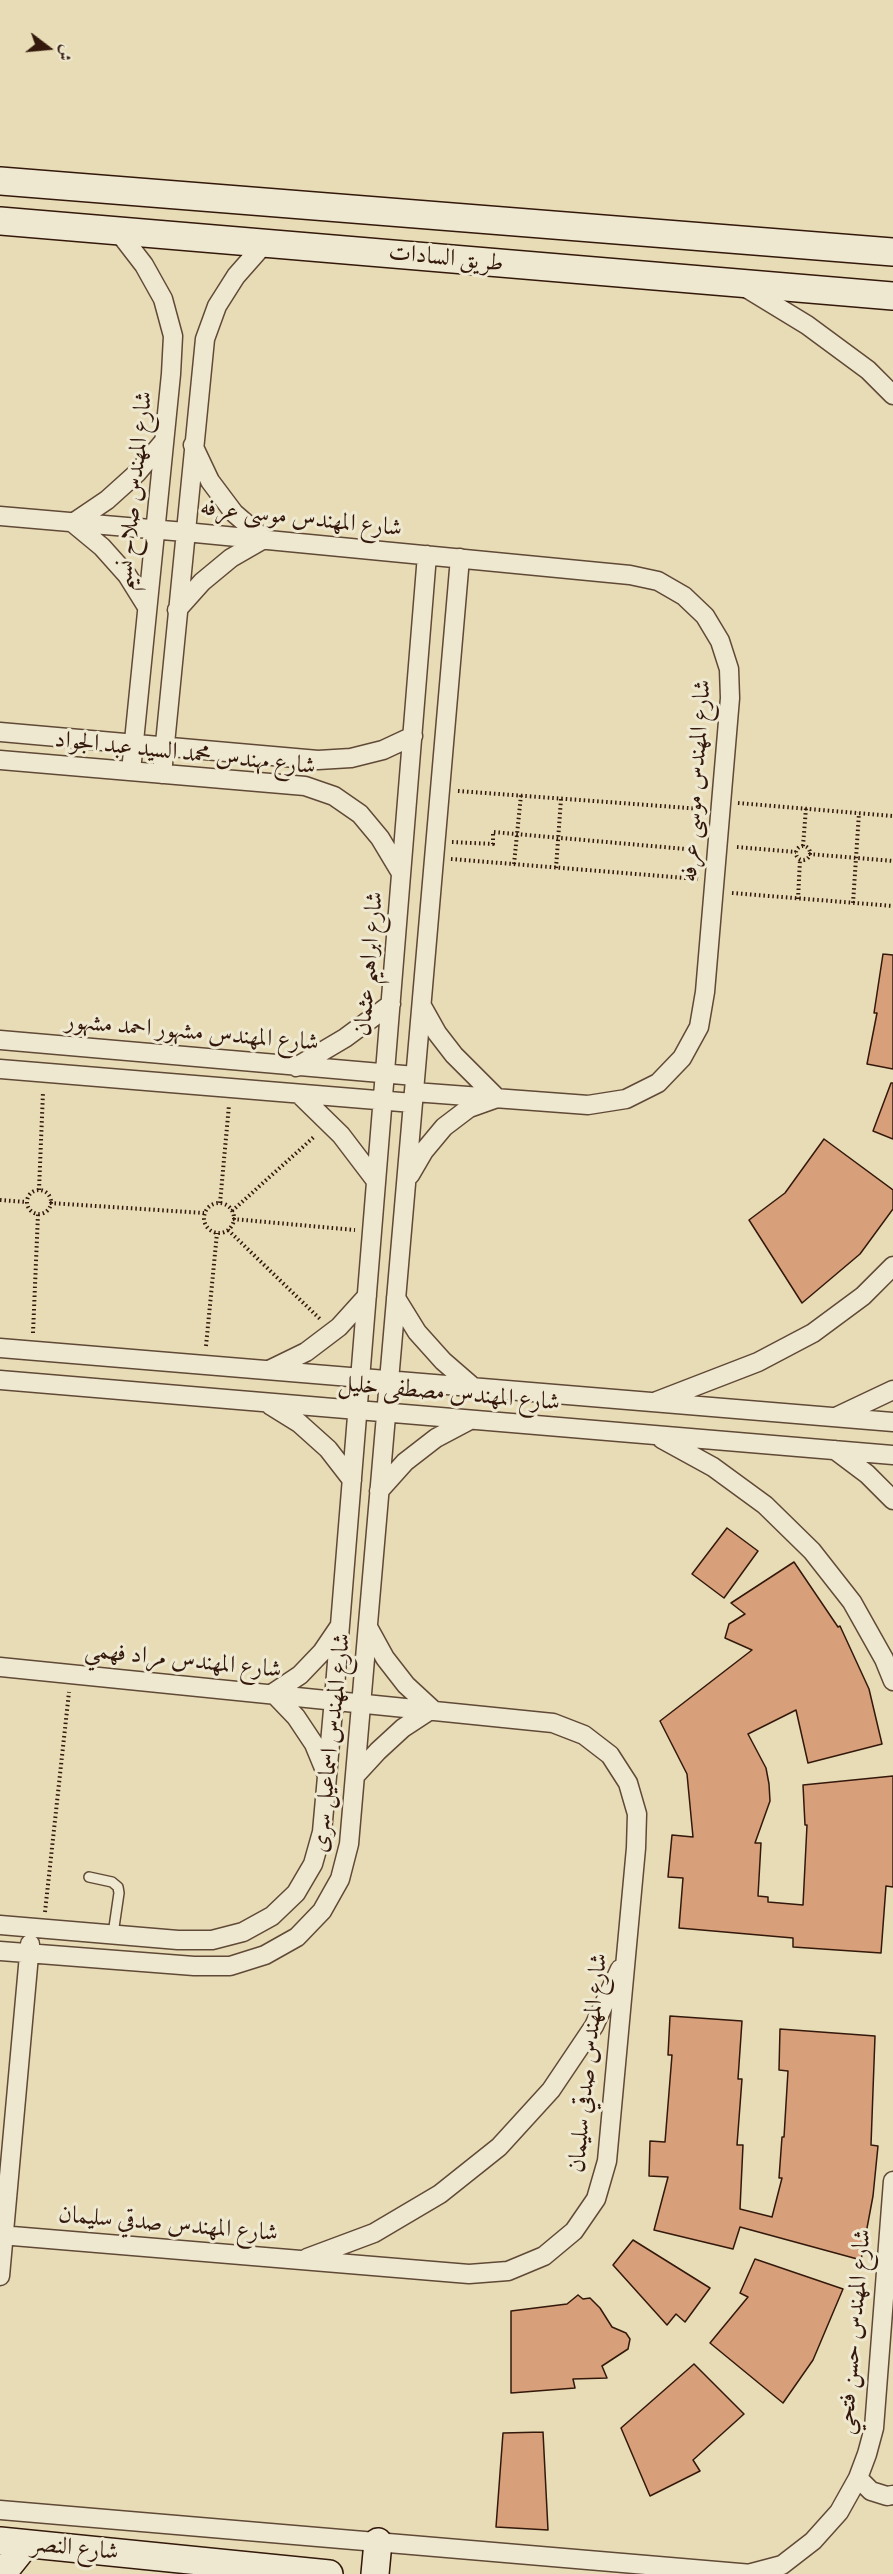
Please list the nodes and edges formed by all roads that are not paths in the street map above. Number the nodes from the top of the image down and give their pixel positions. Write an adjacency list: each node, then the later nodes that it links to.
1 (0, 181): 3 (main road, طريق السادات)
2 (0, 221): 4 (main road, طريق السادات)
3 (512, 222): 6 (main road, طريق السادات); 7 (main road)
4 (117, 230): 5 (main road, طريق السادات); 11 (street, شارع المهندس صلاح نسيم)
5 (266, 242): 7 (main road, طريق السادات); 12 (street)
6 (893, 252)
7 (511, 266): 8 (main road, طريق السادات)
8 (739, 284): 9 (main road, طريق السادات); 10 (street)
9 (893, 296)
10 (893, 395)
11 (164, 441): 14 (street); 15 (street, شارع المهندس صلاح نسيم)
12 (193, 445): 16 (street); 17 (street)
13 (0, 516): 14 (street, شارع المهندس موسى عرفه)
14 (73, 523): 15 (street, شارع المهندس موسى عرفه); 20 (street)
15 (155, 529): 16 (street, شارع المهندس موسى عرفه); 20 (street, شارع المهندس صلاح نسيم)
16 (185, 532): 17 (street, شارع المهندس موسى عرفه); 21 (street)
17 (264, 539): 18 (street, شارع المهندس موسى عرفه); 21 (street)
18 (427, 555): 19 (street, شارع المهندس موسى عرفه); 23 (street, شارع ابراهيم عثمان)
19 (460, 558): 31 (street); 38 (street, شارع المهندس موسى عرفه)
20 (147, 607): 24 (street, شارع المهندس صلاح نسيم)
21 (177, 610): 25 (street)
22 (0, 732): 24 (street, شارع مهندس محمد السيد عبد الجواد)
23 (413, 736): 25 (street, شارع مهندس محمد السيد عبد الجواد); 29 (street, شارع ابراهيم عثمان)
24 (134, 744): 25 (street, شارع مهندس محمد السيد عبد الجواد); 27 (street, شارع المهندس صلاح نسيم)
25 (165, 747): 28 (street)
26 (0, 760): 27 (street, شارع مهندس محمد السيد عبد الجواد)
27 (131, 771): 28 (street, شارع مهندس محمد السيد عبد الجواد)
28 (162, 774): 29 (street, شارع مهندس محمد السيد عبد الجواد)
29 (401, 873): 30 (street, شارع ابراهيم عثمان)
30 (391, 1005): 33 (street); 35 (street, شارع ابراهيم عثمان)
31 (423, 1008): 36 (street); 38 (street)
32 (0, 1040): 33 (street, شارع المهندس مشهور احمد مشهور)
33 (296, 1067): 35 (street, شارع المهندس مشهور احمد مشهور)
34 (0, 1069): 37 (street)
35 (385, 1074): 36 (street, شارع المهندس مشهور احمد مشهور); 39 (street, شارع ابراهيم عثمان)
36 (414, 1091): 38 (street, شارع المهندس موسى عرفه); 39 (street); 40 (street)
37 (299, 1094): 39 (street); 41 (street)
38 (497, 1098): 40 (street)
39 (382, 1101): 41 (street, شارع ابراهيم عثمان)
40 (408, 1178): 44 (street)
41 (376, 1181): 43 (street, شارع ابراهيم عثمان)
42 (893, 1266): 53 (street)
43 (367, 1296): 46 (street); 47 (street, شارع ابراهيم عثمان)
44 (396, 1298): 49 (street); 50 (street)
45 (0, 1348): 46 (street, شارع المهندس مصطفى خليل)
46 (269, 1370): 47 (street, شارع المهندس مصطفى خليل)
47 (360, 1378): 49 (street, شارع المهندس مصطفى خليل); 54 (street, شارع المهندس اسماعيل سرى)
48 (0, 1380): 52 (street, شارع المهندس مصطفى خليل)
49 (389, 1380): 50 (street, شارع المهندس مصطفى خليل); 55 (street, شارع المهندس اسماعيل سرى)
50 (473, 1387): 53 (street, شارع المهندس مصطفى خليل)
51 (893, 1389): 56 (street)
52 (266, 1402): 54 (street, شارع المهندس مصطفى خليل); 62 (street)
53 (654, 1402): 56 (street, شارع المهندس مصطفى خليل)
54 (358, 1410): 55 (street, شارع المهندس مصطفى خليل); 62 (street, شارع المهندس اسماعيل سرى)
55 (386, 1412): 57 (street, شارع المهندس مصطفى خليل); 63 (street, شارع المهندس اسماعيل سرى)
56 (837, 1417): 58 (street, شارع المهندس مصطفى خليل)
57 (470, 1420): 59 (street, شارع المهندس مصطفى خليل); 63 (street)
58 (893, 1422)
59 (655, 1436): 60 (street, شارع المهندس مصطفى خليل); 68 (street)
60 (835, 1450): 61 (street, شارع المهندس مصطفى خليل); 64 (street)
61 (893, 1455)
62 (352, 1480): 65 (street, شارع المهندس اسماعيل سرى)
63 (380, 1491): 66 (street, شارع المهندس اسماعيل سرى)
64 (893, 1500)
65 (340, 1625): 69 (street); 70 (street, شارع المهندس اسماعيل سرى)
66 (368, 1627): 71 (street, شارع المهندس اسماعيل سرى); 72 (street)
67 (0, 1667): 69 (street, شارع المهندس مراد فهمي)
68 (893, 1682)
69 (273, 1693): 70 (street, شارع المهندس مراد فهمي); 73 (street)
70 (334, 1699): 71 (street, شارع المهندس مراد فهمي); 73 (street, شارع المهندس اسماعيل سرى)
71 (361, 1702): 72 (street, شارع المهندس صدقي سليمان); 74 (street, شارع المهندس اسماعيل سرى)
72 (432, 1709): 74 (street); 81 (street, شارع المهندس صدقي سليمان)
73 (327, 1775): 78 (street, شارع المهندس اسماعيل سرى)
74 (355, 1776): 80 (street, شارع المهندس اسماعيل سرى)
75 (89, 1877): 78 (lane)
76 (37, 1928): 77 (street, شارع المهندس اسماعيل سرى); 78 (street, شارع المهندس اسماعيل سرى); 80 (street)
77 (0, 1930)
78 (113, 1934)
79 (0, 1951): 80 (street, شارع المهندس اسماعيل سرى)
80 (29, 1953): 83 (street)
81 (626, 1957): 84 (street); 84 (street, شارع المهندس صدقي سليمان)
82 (893, 2181): 86 (street, شارع المهندس حسن فتحي)
83 (2, 2235): 84 (street, شارع المهندس صدقي سليمان); 85 (street)
84 (303, 2260)
85 (0, 2277)
86 (858, 2478): 87 (street); 94 (street, شارع المهندس حسن فتحي)
87 (893, 2495)
88 (0, 2510): 89 (street, شارع المهندس حسن فتحي)
89 (378, 2542): 93 (main road); 94 (street, شارع المهندس حسن فتحي)
90 (13, 2543): 91 (main road); 92 (main road, شارع النصر)
91 (2, 2574)
92 (329, 2574)
93 (375, 2574)
94 (750, 2574)

